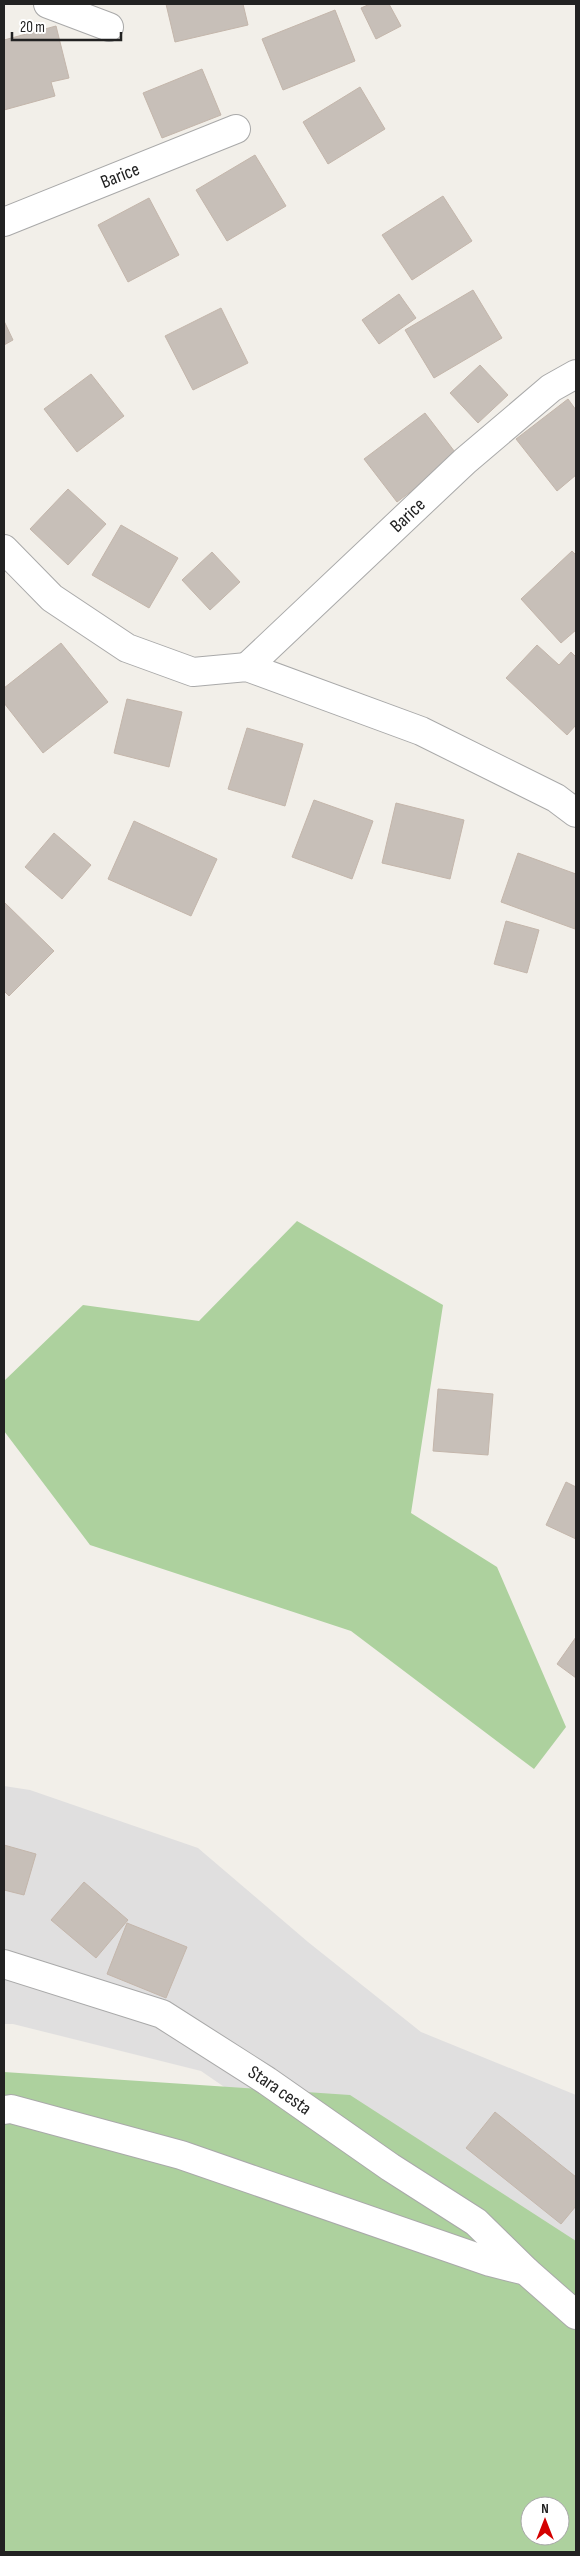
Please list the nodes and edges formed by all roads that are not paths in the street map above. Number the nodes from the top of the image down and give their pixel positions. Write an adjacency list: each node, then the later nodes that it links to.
1 (48, 4): 2 (street)
2 (109, 27)
3 (236, 129): 4 (street, Barice)
4 (4, 222)
5 (576, 374): 7 (street, Barice)
6 (4, 549): 7 (street)
7 (247, 667): 8 (street)
8 (576, 813)
9 (4, 1964): 11 (street, Stara cesta)
10 (4, 2110): 11 (street, Stara cesta)
11 (526, 2271): 12 (street, Stara cesta)
12 (576, 2315)

